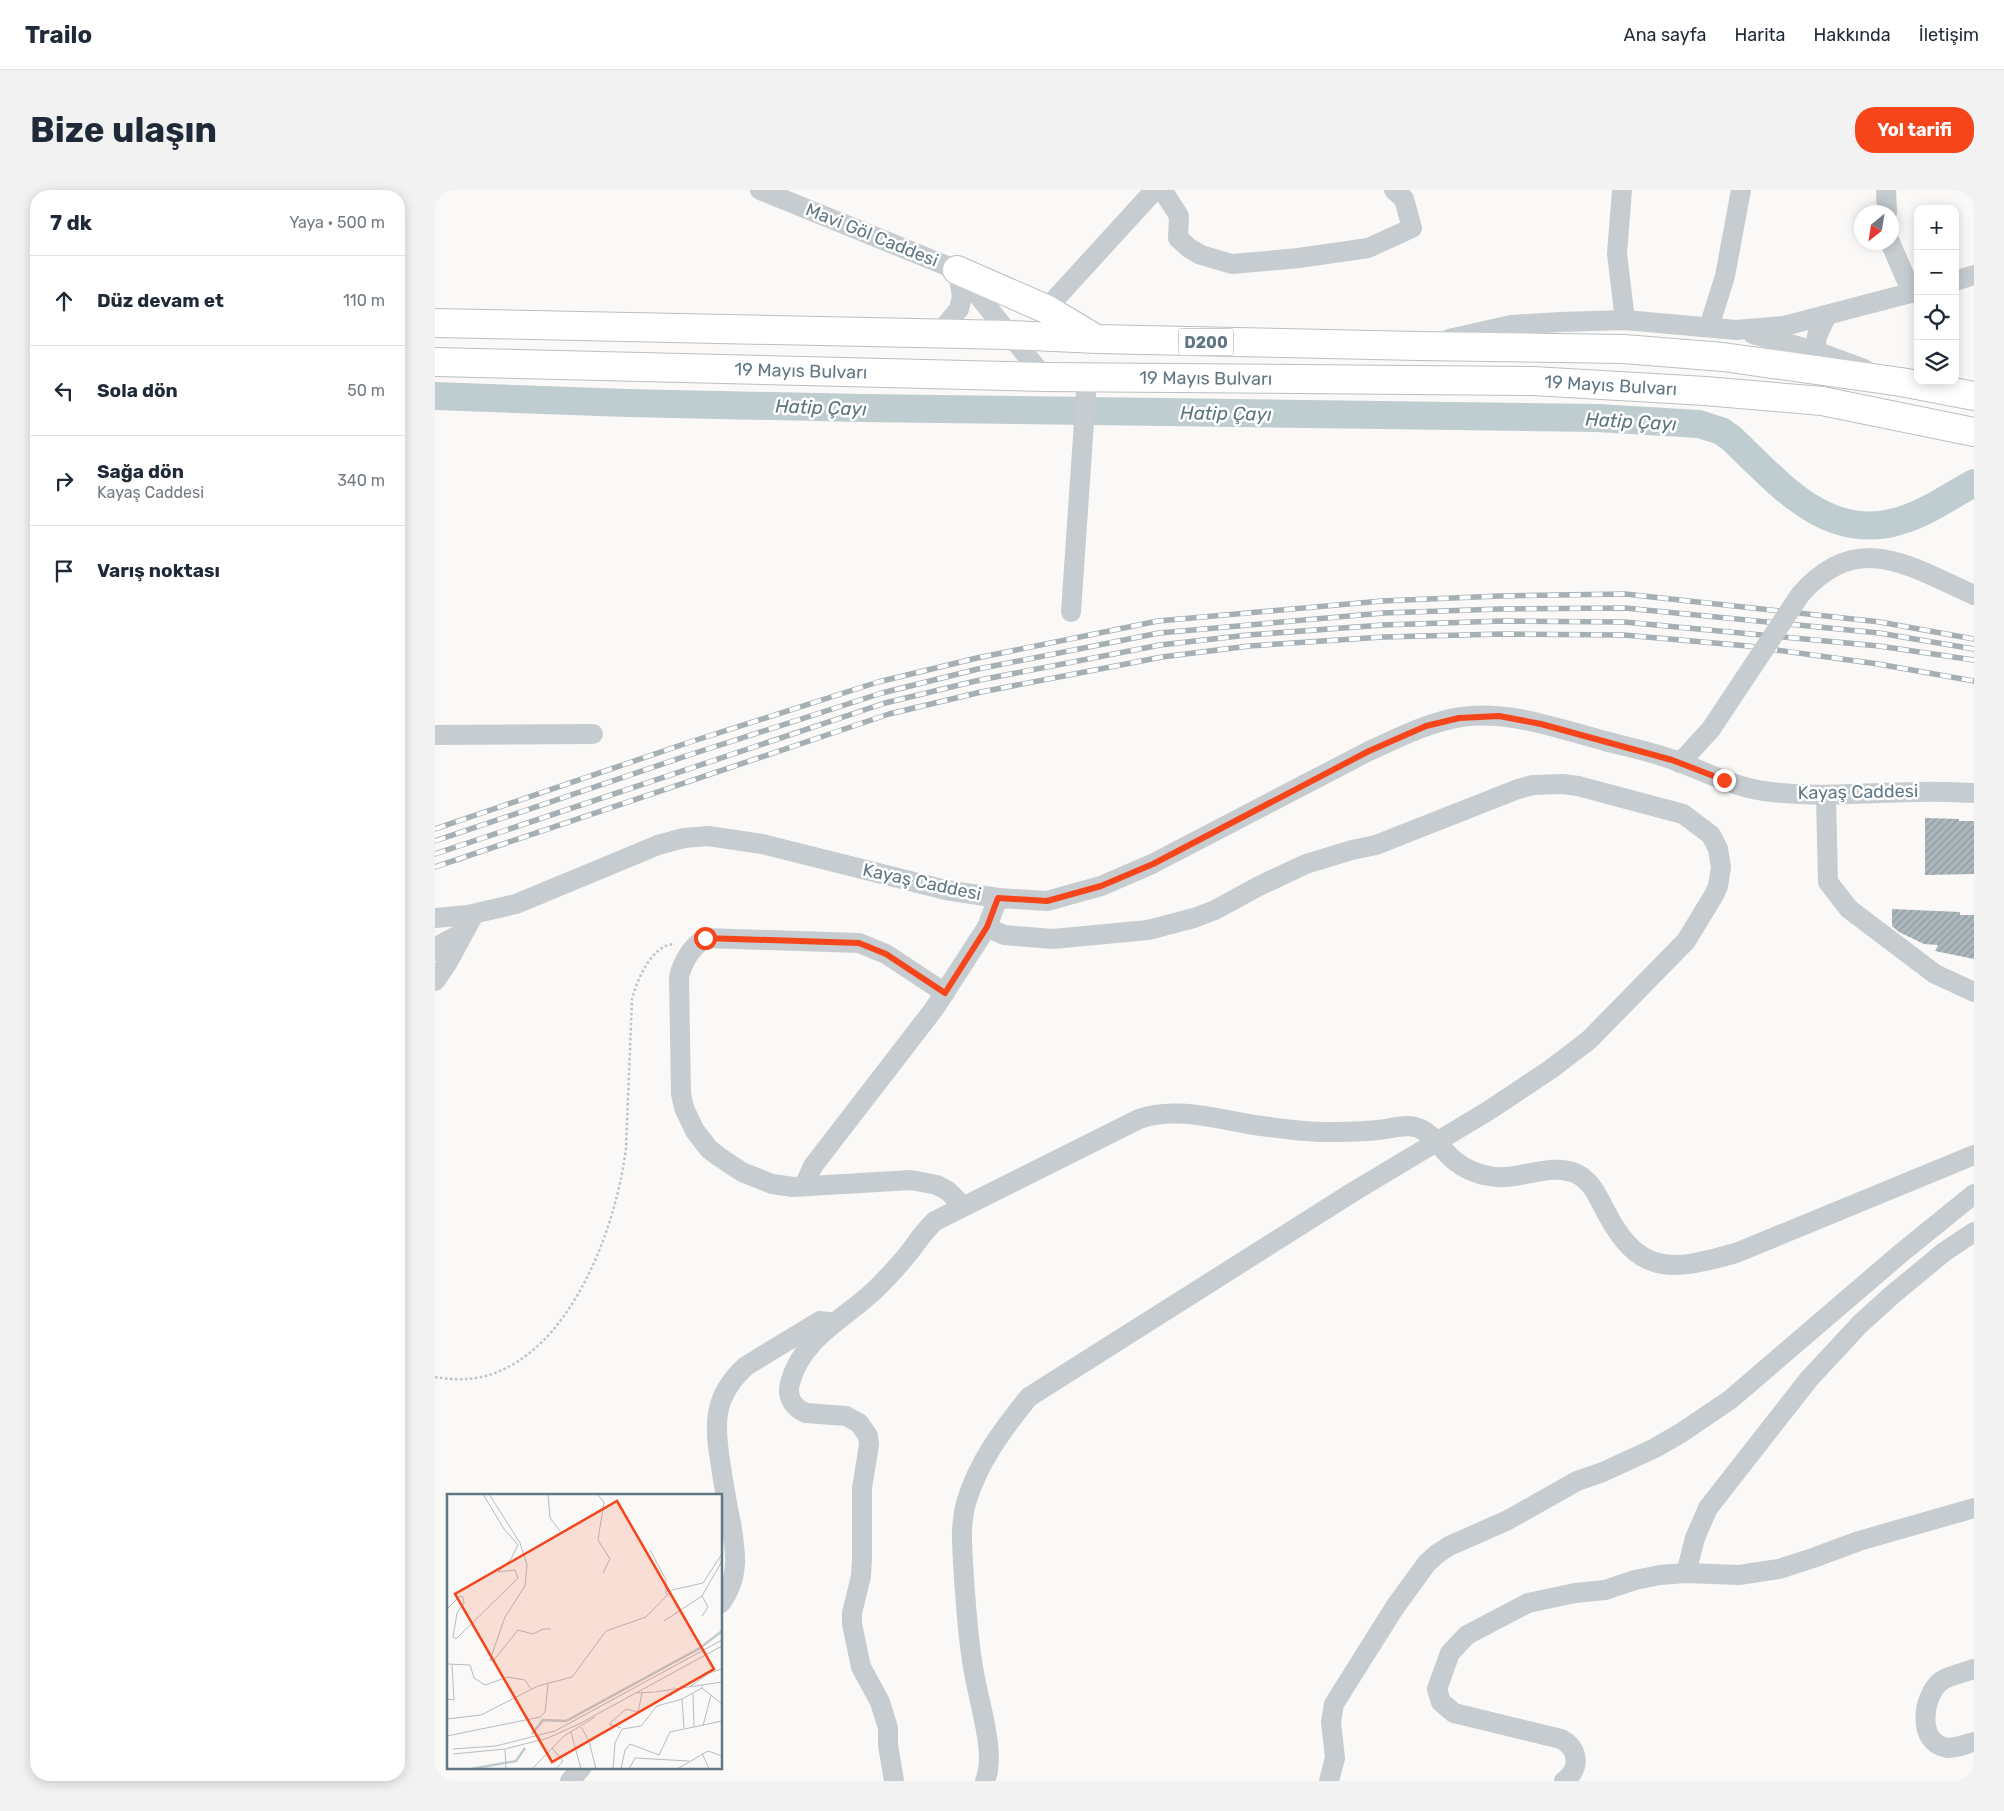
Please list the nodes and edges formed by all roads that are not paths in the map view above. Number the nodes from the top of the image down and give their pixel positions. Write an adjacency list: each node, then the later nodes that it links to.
1 (760, 190): 9 (street, Mavi Göl Caddesi)
2 (1395, 190): 6 (street)
3 (1622, 190): 16 (street)
4 (1741, 190): 18 (street)
5 (1886, 190): 7 (street)
6 (1159, 191): 14 (street)
7 (1887, 205)
8 (1894, 250): 12 (street)
9 (957, 270): 14 (highway); 20 (street); 21 (street)
10 (1974, 275): 11 (street)
11 (1959, 280)
12 (1914, 290)
13 (1914, 292): 15 (street)
14 (1046, 309): 22 (highway)
15 (1827, 315): 19 (street); 24 (street)
16 (1625, 320): 18 (street); 23 (street)
17 (435, 323): 20 (highway, 19 Mayıs Bulvarı / D200)
18 (1709, 327): 19 (street)
19 (1736, 330): 24 (street)
20 (939, 335): 21 (highway, 19 Mayıs Bulvarı / D200)
21 (1009, 335): 22 (highway, 19 Mayıs Bulvarı / D200); 26 (street)
22 (1097, 339): 23 (highway, 19 Mayıs Bulvarı / D200)
23 (1418, 346): 27 (highway, 19 Mayıs Bulvarı / D200)
24 (1815, 351): 27 (street)
25 (435, 362): 26 (highway, 19 Mayıs Bulvarı / D200)
26 (1044, 378): 28 (highway, 19 Mayıs Bulvarı / D200)
27 (1901, 382): 29 (highway, 19 Mayıs Bulvarı / D200)
28 (1087, 388): 30 (highway, 19 Mayıs Bulvarı / D200); 32 (street)
29 (1970, 394)
30 (1969, 431)
31 (1974, 595): 35 (street, bridge)
32 (1071, 612)
33 (593, 734): 34 (street)
34 (435, 735)
35 (1680, 763): 37 (street, Kayaş Caddesi); 38 (street, Kayaş Caddesi)
36 (1974, 793): 37 (street, Kayaş Caddesi)
37 (1826, 796): 45 (street)
38 (998, 898): 39 (street, Kayaş Caddesi); 41 (street)
39 (474, 914): 40 (street, Kayaş Caddesi); 42 (street)
40 (435, 918)
41 (987, 927): 46 (street); 47 (street)
42 (464, 932): 43 (street); 44 (street)
43 (435, 951)
44 (435, 981)
45 (1974, 992)
46 (945, 993): 49 (street); 49 (street)
47 (1436, 1142): 48 (street); 51 (street); 62 (street)
48 (1974, 1155)
49 (804, 1186): 51 (street)
50 (1974, 1194): 63 (street)
51 (963, 1206): 53 (street)
52 (1974, 1232): 55 (street)
53 (832, 1325): 56 (street); 61 (street)
54 (1974, 1508): 55 (street)
55 (1686, 1573): 64 (street)
56 (723, 1600)
57 (1974, 1670): 58 (street)
58 (1974, 1742)
59 (581, 1768): 60 (street)
60 (570, 1781)
61 (894, 1781)
62 (985, 1781)
63 (1329, 1781)
64 (1564, 1781)

